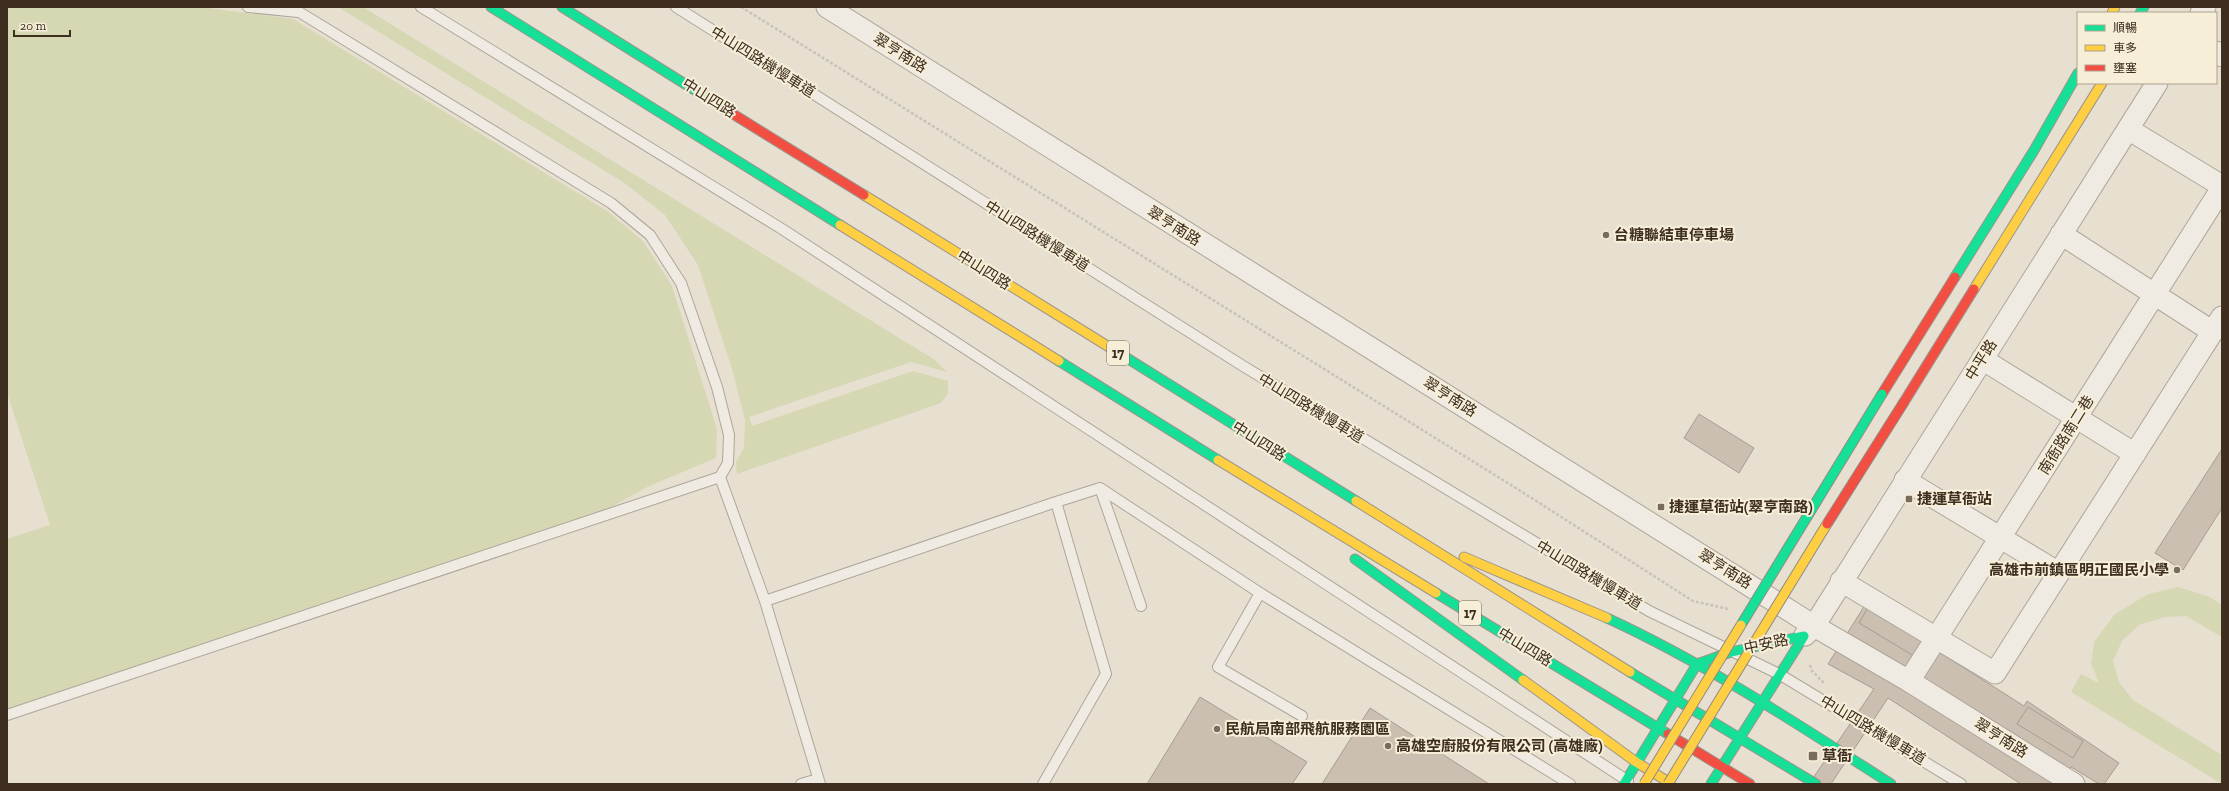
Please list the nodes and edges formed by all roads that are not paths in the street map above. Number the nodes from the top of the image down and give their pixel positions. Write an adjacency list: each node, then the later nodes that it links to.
1 (248, 7): 8 (lane)
2 (291, 7): 8 (lane)
3 (421, 7): 49 (lane)
4 (491, 7): 20 (main road, 中山四路 / 17)
5 (562, 7): 25 (main road, 中山四路 / 17)
6 (676, 7): 36 (lane, 中山四路機慢車道)
7 (827, 7): 34 (street, 翠亨南路)
8 (301, 13): 21 (lane)
9 (2077, 75): 53 (main road, bridge)
10 (2101, 84): 54 (main road, bridge)
11 (2156, 84): 12 (street, 中平路)
12 (2128, 129): 13 (street, 南衙路南二巷); 14 (street, 中平路)
13 (2222, 187): 15 (street, 南衙路南二巷)
14 (2061, 234): 15 (street); 17 (street, 中平路)
15 (2155, 294): 16 (street); 18 (street, 南衙路南二巷)
16 (2217, 324): 19 (street)
17 (1982, 359): 18 (street); 22 (street, 中平路)
18 (2076, 418): 19 (street); 27 (street, 南衙路南二巷)
19 (2135, 454): 29 (street)
20 (1218, 460): 26 (main road, 中山四路 / 17); 44 (main road, 中山四路 / 17)
21 (720, 477): 32 (lane); 42 (lane)
22 (1905, 480): 27 (street); 30 (street, 中平路)
23 (1100, 488): 24 (lane); 31 (lane); 33 (lane)
24 (1056, 502): 32 (lane); 51 (lane)
25 (1405, 533): 37 (main road, 中山四路 / 17); 40 (main road, 中山四路 / 17)
26 (1321, 534)
27 (2000, 538): 29 (street); 35 (street, 南衙路南二巷)
28 (1347, 553): 46 (main road, 中山四路 / 17)
29 (2059, 573): 35 (street)
30 (1841, 580): 34 (street, 中平路); 35 (street)
31 (1260, 593): 43 (lane); 52 (lane)
32 (765, 602): 48 (lane)
33 (1141, 606)
34 (1805, 636): 36 (main road, 中安路); 38 (main road, 中安路); 39 (street, 翠亨南路)
35 (1936, 639): 39 (street, 南衙路南二巷)
36 (1731, 652): 37 (main road, 中安路); 38 (lane, 中山四路機慢車道)
37 (1697, 664): 40 (main road); 41 (main road, 中山四路 / 17)
38 (1779, 674): 41 (main road, 中安路); 60 (lane, 中山四路機慢車道)
39 (1909, 681): 61 (street, 翠亨南路)
40 (1674, 699): 44 (main road); 45 (main road, 中山四路 / 17)
41 (1763, 702): 45 (main road, 中安路); 59 (main road, 中山四路 / 17)
42 (7, 715)
43 (1302, 716)
44 (1657, 728): 46 (main road); 47 (main road, 中山四路 / 17)
45 (1740, 737): 47 (main road, 中安路); 58 (main road, 中山四路 / 17)
46 (1636, 762): 49 (main road); 55 (main road, 中山四路 / 17)
47 (1722, 767): 56 (main road, 中安路); 57 (main road, 中山四路 / 17)
48 (819, 781): 50 (lane)
49 (1628, 783)
50 (801, 784)
51 (1043, 784)
52 (1570, 784)
53 (1644, 784)
54 (1668, 784)
55 (1672, 784)
56 (1711, 784)
57 (1750, 784)
58 (1816, 784)
59 (1891, 784)
60 (1961, 784)
61 (2074, 784)

